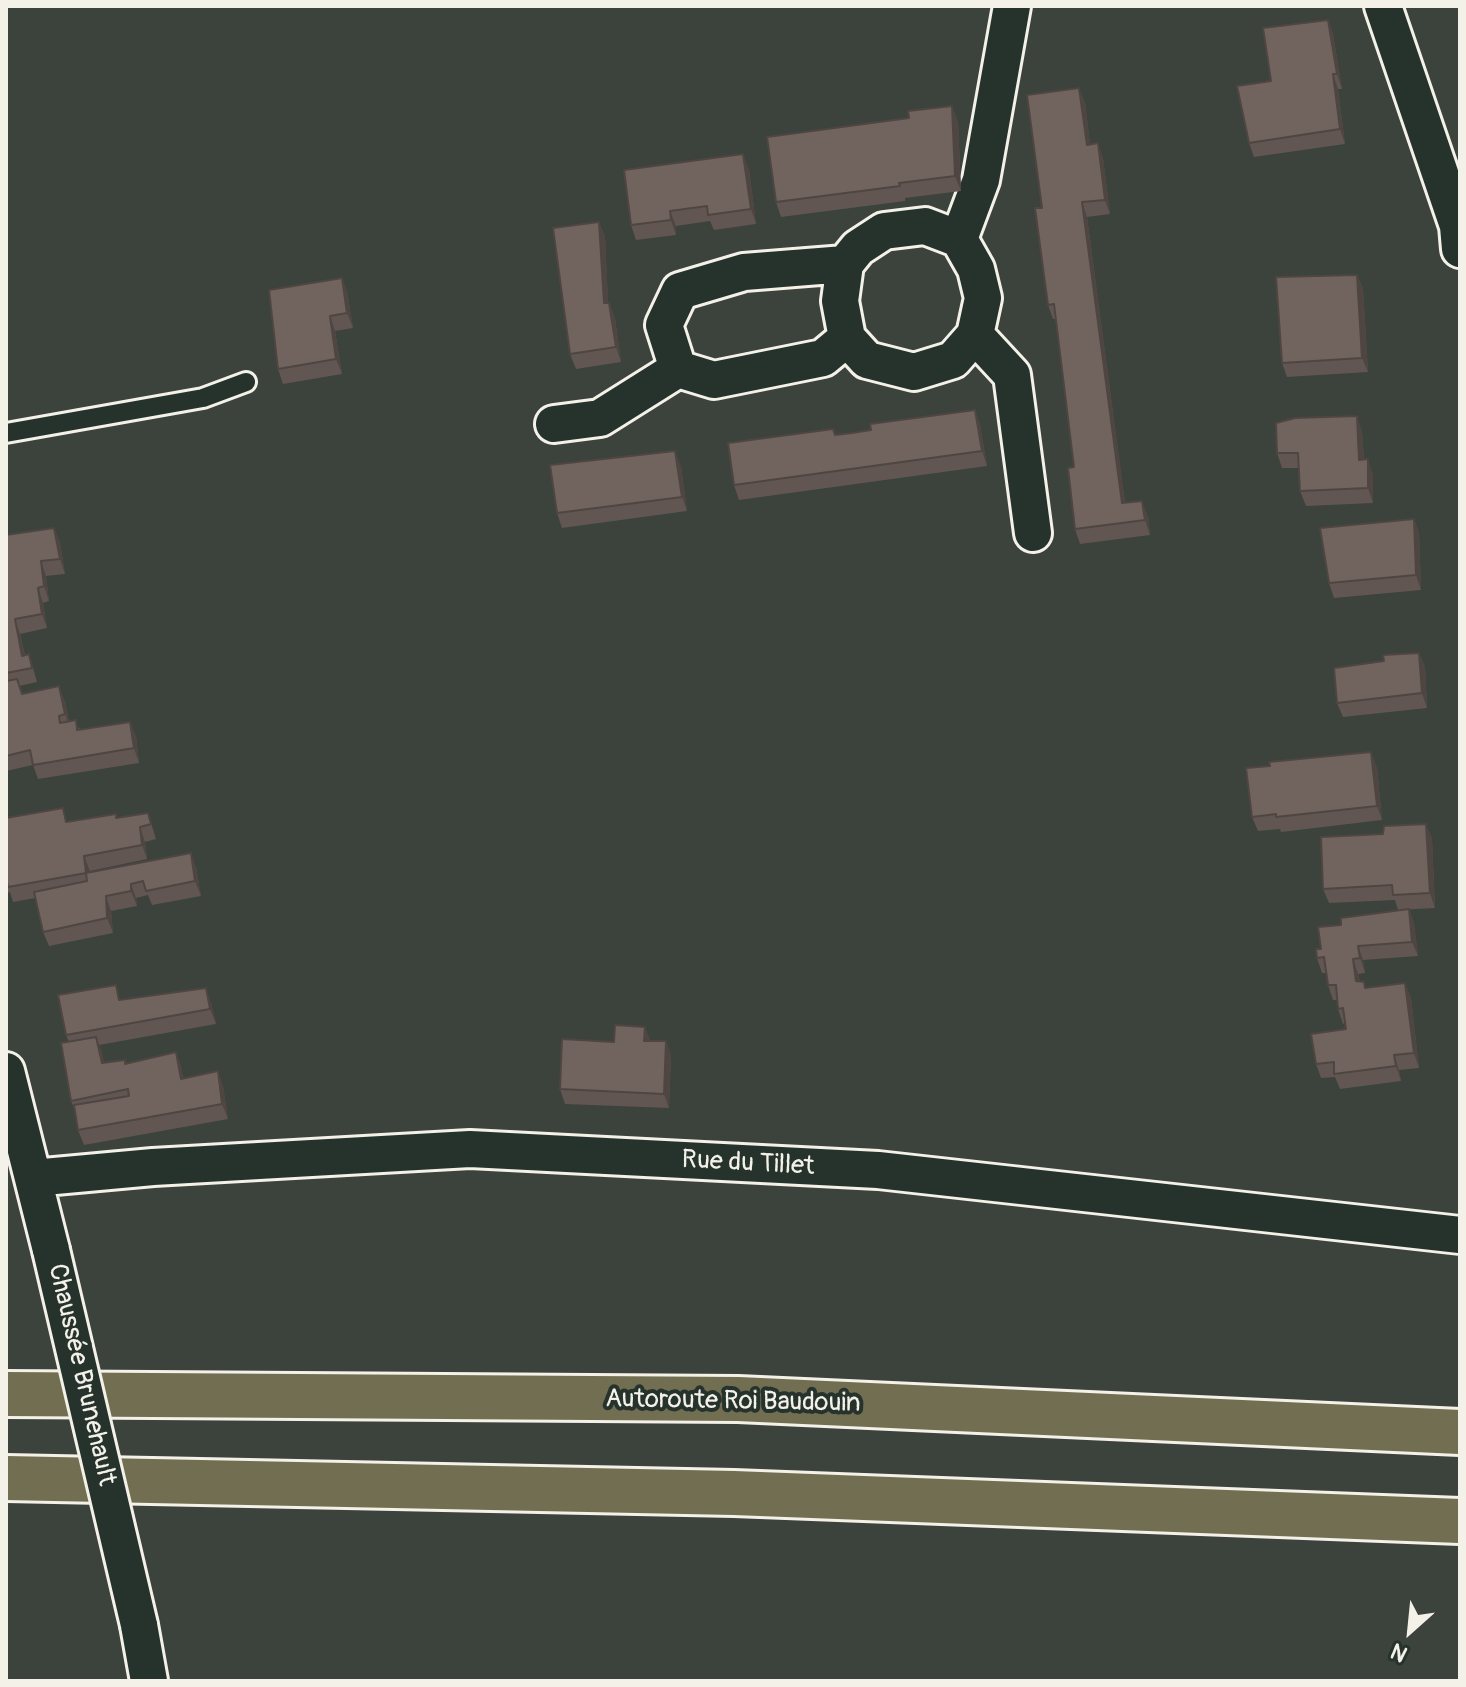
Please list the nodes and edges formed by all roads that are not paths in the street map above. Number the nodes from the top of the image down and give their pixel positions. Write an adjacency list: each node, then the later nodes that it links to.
1 (1012, 6): 3 (street)
2 (1383, 6): 4 (street)
3 (959, 239): 5 (street); 6 (street)
4 (1460, 249)
5 (845, 264): 7 (street); 8 (street)
6 (975, 335): 7 (street); 12 (street)
7 (847, 338): 8 (street)
8 (678, 369): 10 (street)
9 (246, 382): 11 (lane)
10 (554, 424)
11 (6, 433)
12 (1033, 533)
13 (6, 1071): 14 (street, Chaussée Brunehault)
14 (33, 1178): 15 (street, Rue du Tillet); 20 (street, Chaussée Brunehault, bridge)
15 (1460, 1235)
16 (6, 1394): 17 (highway, Autoroute Roi Baudouin)
17 (1460, 1432)
18 (6, 1478): 19 (highway)
19 (1460, 1521)
20 (149, 1681)

